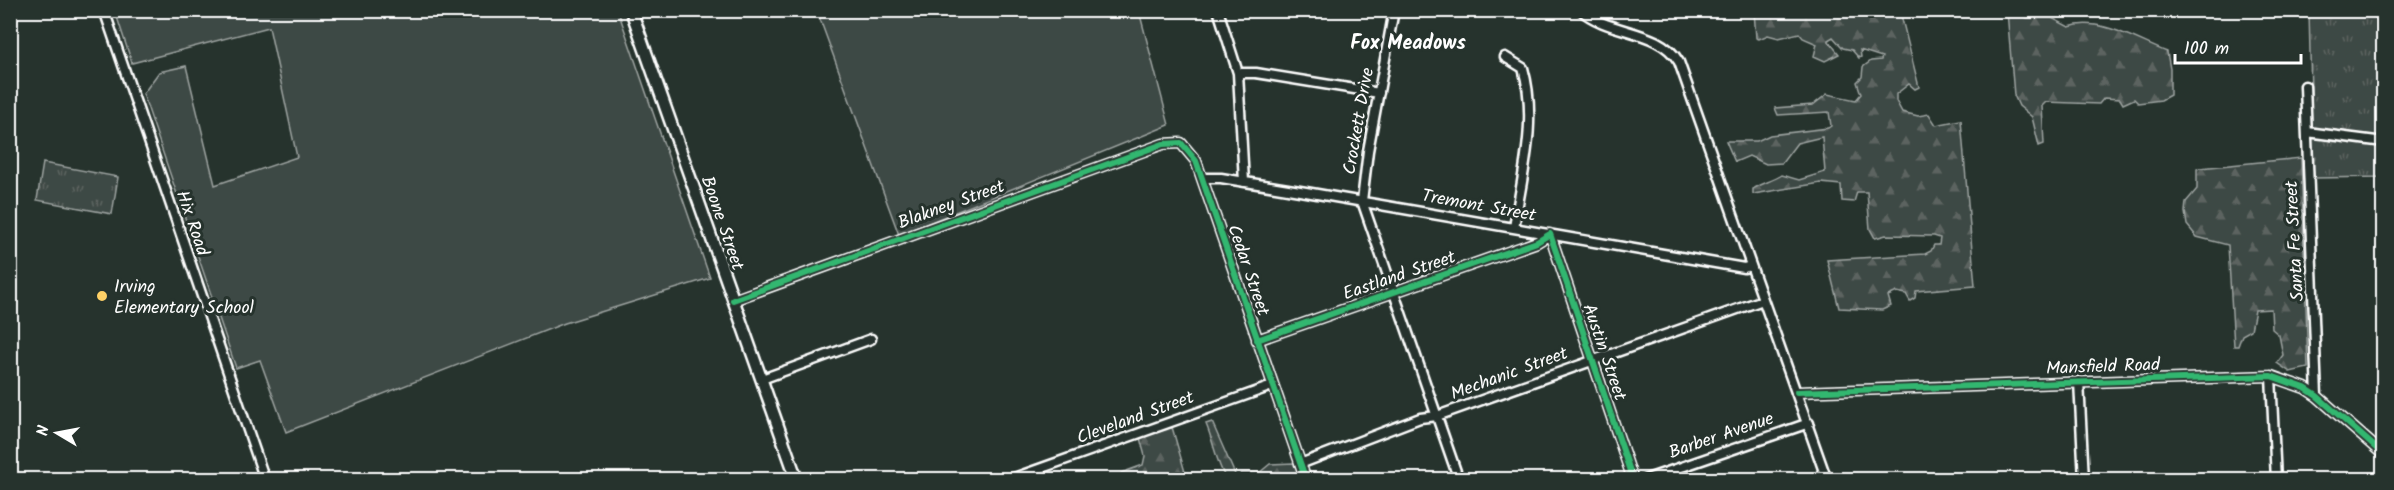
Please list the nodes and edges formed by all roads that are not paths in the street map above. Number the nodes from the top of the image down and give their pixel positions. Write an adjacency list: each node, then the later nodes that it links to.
1 (104, 10): 35 (street, Hix Road)
2 (631, 10): 20 (street, Boone Street)
3 (1218, 10): 7 (street)
4 (1394, 10): 9 (street, Crockett Drive)
5 (1581, 11): 18 (street)
6 (1505, 57): 16 (street)
7 (1238, 73): 9 (street); 14 (street)
8 (2305, 86): 10 (street, Santa Fe Street)
9 (1379, 93): 15 (street, Crockett Drive)
10 (2307, 132): 11 (street); 30 (street, Santa Fe Street)
11 (2384, 142)
12 (1181, 143): 13 (street, Cedar Street); 20 (street, Blakney Street)
13 (1202, 178): 14 (street, Tremont Street); 23 (street, Cedar Street)
14 (1244, 182): 15 (street, Tremont Street)
15 (1362, 201): 16 (street, Tremont Street); 19 (street)
16 (1514, 228): 17 (street, Tremont Street)
17 (1550, 234): 18 (street, Tremont Street); 19 (street, Eastland Street); 24 (street, Austin Street)
18 (1750, 266): 21 (street)
19 (1394, 292): 23 (street, Eastland Street); 31 (street)
20 (732, 300): 26 (street, Boone Street)
21 (1763, 300): 24 (street, Mechanic Street); 29 (street)
22 (871, 339): 26 (street)
23 (1257, 340): 28 (street, Cedar Street)
24 (1592, 360): 31 (street, Mechanic Street); 40 (street, Austin Street)
25 (2271, 376): 27 (street, Mansfield Road); 30 (street, Mansfield Road); 44 (street)
26 (762, 379): 36 (street, Boone Street)
27 (2079, 381): 29 (street, Mansfield Road); 43 (street)
28 (1272, 386): 34 (street, Cedar Street); 37 (street, Cleveland Street)
29 (1797, 392): 32 (street)
30 (2317, 396): 33 (street, Mansfield Road)
31 (1437, 416): 34 (street, Mechanic Street); 39 (street)
32 (1809, 423): 41 (street, Barber Avenue); 42 (street)
33 (2384, 454)
34 (1300, 464): 38 (street, Cedar Street)
35 (265, 480)
36 (797, 480)
37 (1008, 480)
38 (1305, 480)
39 (1459, 480)
40 (1633, 480)
41 (1644, 480)
42 (1827, 480)
43 (2084, 480)
44 (2276, 480)

